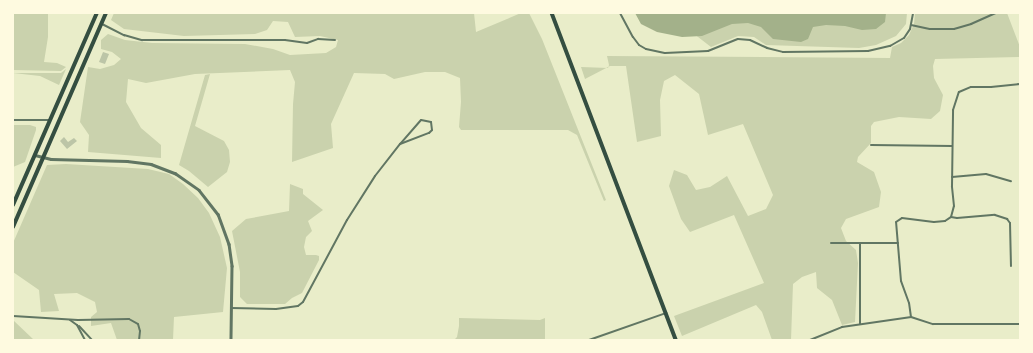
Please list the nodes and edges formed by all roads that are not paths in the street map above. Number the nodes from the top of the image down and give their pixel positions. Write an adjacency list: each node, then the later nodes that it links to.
1 (97, 13): 12 (main road)
2 (106, 13): 7 (main road)
3 (552, 13): 29 (main road)
4 (620, 13): 8 (street)
5 (913, 13): 8 (street)
6 (996, 13): 8 (street)
7 (101, 24): 9 (street); 17 (main road)
8 (911, 25)
9 (336, 40)
10 (1020, 84): 15 (street)
11 (13, 120): 12 (street)
12 (50, 120): 16 (main road)
13 (400, 144): 13 (street); 28 (street)
14 (871, 145): 15 (street)
15 (952, 146): 18 (street)
16 (35, 155): 17 (street); 20 (main road)
17 (43, 158): 22 (main road); 28 (street)
18 (952, 177): 19 (street); 21 (street)
19 (1011, 181)
20 (13, 205)
21 (951, 217): 26 (street); 27 (street)
22 (15, 219): 23 (main road)
23 (13, 227)
24 (831, 243): 25 (street)
25 (860, 243): 26 (street); 33 (street)
26 (898, 243): 31 (street)
27 (1011, 266)
28 (231, 308): 40 (street)
29 (666, 313): 41 (street); 42 (main road)
30 (13, 316): 32 (street)
31 (911, 317): 33 (street); 34 (street)
32 (68, 319): 35 (street); 39 (street)
33 (860, 324): 36 (street)
34 (1020, 324)
35 (78, 326): 37 (street); 38 (street)
36 (817, 337): 43 (street); 44 (street)
37 (85, 340)
38 (92, 340)
39 (139, 340)
40 (231, 340)
41 (589, 340)
42 (676, 340)
43 (810, 340)
44 (818, 340)

